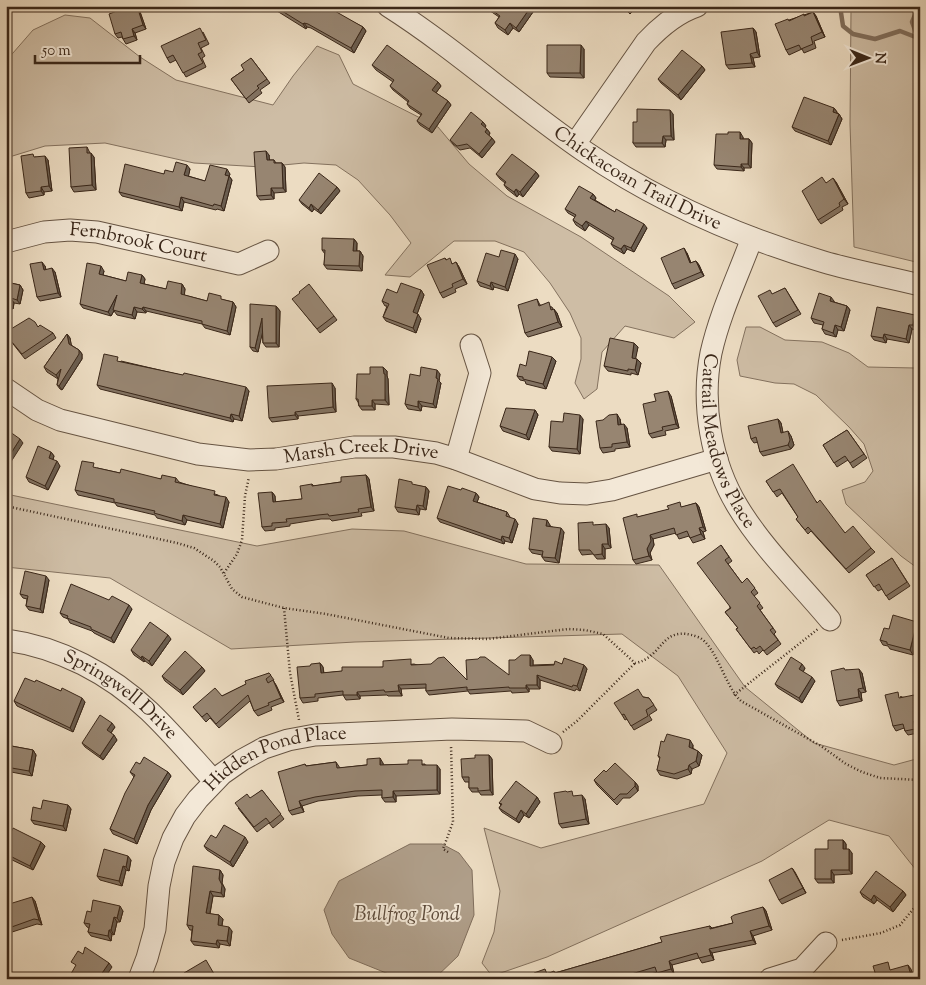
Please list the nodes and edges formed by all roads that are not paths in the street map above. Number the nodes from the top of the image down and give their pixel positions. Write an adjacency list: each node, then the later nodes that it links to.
1 (388, 6): 3 (street, Chickacoan Trail Drive)
2 (697, 6): 3 (street)
3 (575, 144): 4 (street, Chickacoan Trail Drive)
4 (752, 238): 7 (street, Chickacoan Trail Drive); 11 (street, Cattail Meadows Place)
5 (6, 242): 6 (street, Fernbrook Court)
6 (268, 251)
7 (920, 285)
8 (471, 345): 10 (street)
9 (6, 389): 10 (street, Marsh Creek Drive)
10 (456, 459): 11 (street, Marsh Creek Drive)
11 (717, 459): 12 (street, Cattail Meadows Place)
12 (830, 620)
13 (6, 640): 15 (street, Springwell Drive)
14 (550, 743): 15 (street, Hidden Pond Place)
15 (214, 781): 17 (street, Hidden Pond Place)
16 (826, 943): 18 (street)
17 (139, 979)
18 (770, 979)

